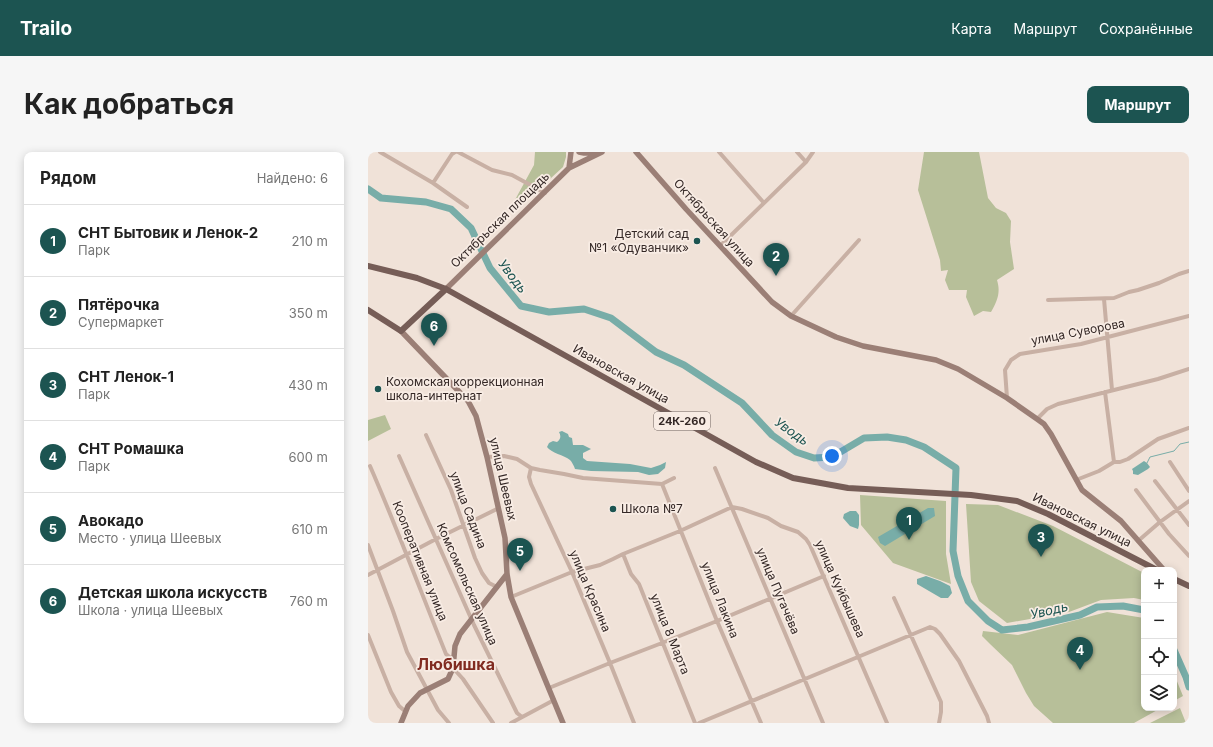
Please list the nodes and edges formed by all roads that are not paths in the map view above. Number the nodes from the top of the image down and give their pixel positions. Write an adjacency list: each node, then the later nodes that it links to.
1 (380, 152): 12 (street)
2 (456, 152): 12 (street); 13 (street)
3 (571, 152): 11 (street)
4 (579, 152): 5 (street)
5 (601, 152): 11 (street, Октябрьская площадь)
6 (636, 152): 17 (street, Октябрьская улица)
7 (719, 152): 14 (street)
8 (797, 152): 10 (street)
9 (813, 152): 10 (street)
10 (806, 162): 14 (street)
11 (569, 168): 13 (street, Октябрьская площадь)
12 (433, 183): 15 (street)
13 (545, 193): 20 (street, Октябрьская площадь)
14 (764, 203): 17 (street)
15 (467, 207)
16 (859, 240): 24 (street)
17 (720, 246): 24 (street, Октябрьская улица)
18 (368, 266): 20 (main road, Ивановская улица / 24К-260)
19 (1189, 271): 21 (street)
20 (446, 289): 26 (main road); 62 (main road, Ивановская улица / 24К-260)
21 (1104, 299): 22 (street); 27 (street)
22 (1048, 300)
23 (368, 310): 26 (main road)
24 (791, 316): 31 (street, Октябрьская улица)
25 (1189, 316): 27 (street, улица Суворова)
26 (401, 331): 36 (street, улица Шеевых)
27 (1107, 338): 29 (street); 31 (street, улица Суворова)
28 (1189, 369): 29 (street)
29 (1112, 390): 30 (street)
30 (1105, 392): 32 (street); 37 (street)
31 (1007, 398): 32 (street, Октябрьская улица)
32 (1038, 419): 43 (street, Октябрьская улица)
33 (1189, 428): 37 (street)
34 (426, 435): 54 (street, улица Садина)
35 (399, 456): 56 (street, Комсомольская улица)
36 (487, 457): 40 (street); 50 (street, улица Шеевых)
37 (1114, 462): 43 (street)
38 (1170, 462): 47 (street)
39 (370, 466): 60 (street, Кооперативная улица)
40 (530, 468): 45 (street); 65 (street, улица Красина)
41 (715, 468): 49 (street, улица Пугачёва)
42 (674, 478): 45 (street)
43 (1076, 480): 57 (street, Октябрьская улица)
44 (1156, 481): 51 (street)
45 (662, 484): 55 (street, улица Лакина)
46 (1136, 490): 52 (street)
47 (1189, 491)
48 (1189, 501): 51 (street)
49 (732, 507): 55 (street); 68 (street, улица Куйбышева); 73 (street, улица Пугачёва)
50 (499, 508): 54 (street); 66 (street, улица Шеевых)
51 (1176, 509): 52 (street); 53 (street)
52 (1160, 522): 57 (street); 61 (street)
53 (1189, 525)
54 (463, 526): 56 (street); 71 (street, улица Садина)
55 (680, 531): 59 (street); 76 (street, улица Лакина)
56 (436, 539): 60 (street); 75 (street, Комсомольская улица)
57 (1138, 541): 63 (street, Октябрьская улица)
58 (368, 545): 64 (street)
59 (622, 554): 65 (street); 79 (street, улица 8 Марта)
60 (406, 555): 64 (street); 81 (street, Кооперативная улица)
61 (1189, 556)
62 (1151, 567)
63 (1161, 567)
64 (378, 570): 67 (street); 86 (street)
65 (572, 572): 72 (street); 82 (street, улица Красина)
66 (507, 574): 71 (street); 72 (street, улица Шеевых)
67 (368, 576)
68 (824, 576): 73 (street); 80 (street, улица Куйбышева)
69 (1177, 580): 70 (main road)
70 (1189, 586)
71 (497, 587): 75 (street)
72 (511, 597): 85 (street, улица Шеевых)
73 (770, 598): 76 (street); 84 (street, улица Пугачёва)
74 (894, 598): 78 (street)
75 (472, 620): 81 (street); 90 (street, Комсомольская улица)
76 (717, 621): 79 (street); 88 (street, улица Лакина)
77 (368, 635): 89 (street)
78 (910, 635): 80 (street); 102 (street); 103 (street)
79 (662, 643): 82 (street); 97 (street, улица 8 Марта)
80 (859, 656): 84 (street); 101 (street, улица Куйбышева)
81 (454, 661): 83 (street)
82 (610, 663): 85 (street); 96 (street, улица Красина)
83 (453, 668): 86 (street); 93 (street)
84 (804, 679): 88 (street); 100 (street, улица Пугачёва)
85 (549, 688): 87 (street, улица Шеевых)
86 (428, 690): 89 (street); 92 (street)
87 (554, 700): 90 (street); 95 (street, улица Шеевых)
88 (752, 701): 98 (street); 99 (street, улица Лакина)
89 (406, 712): 91 (street)
90 (522, 717): 94 (street)
91 (403, 722)
92 (449, 723)
93 (493, 723)
94 (513, 723)
95 (563, 723)
96 (634, 723)
97 (695, 723)
98 (699, 723)
99 (761, 723)
100 (823, 723)
101 (887, 723)
102 (939, 723)
103 (989, 723)

